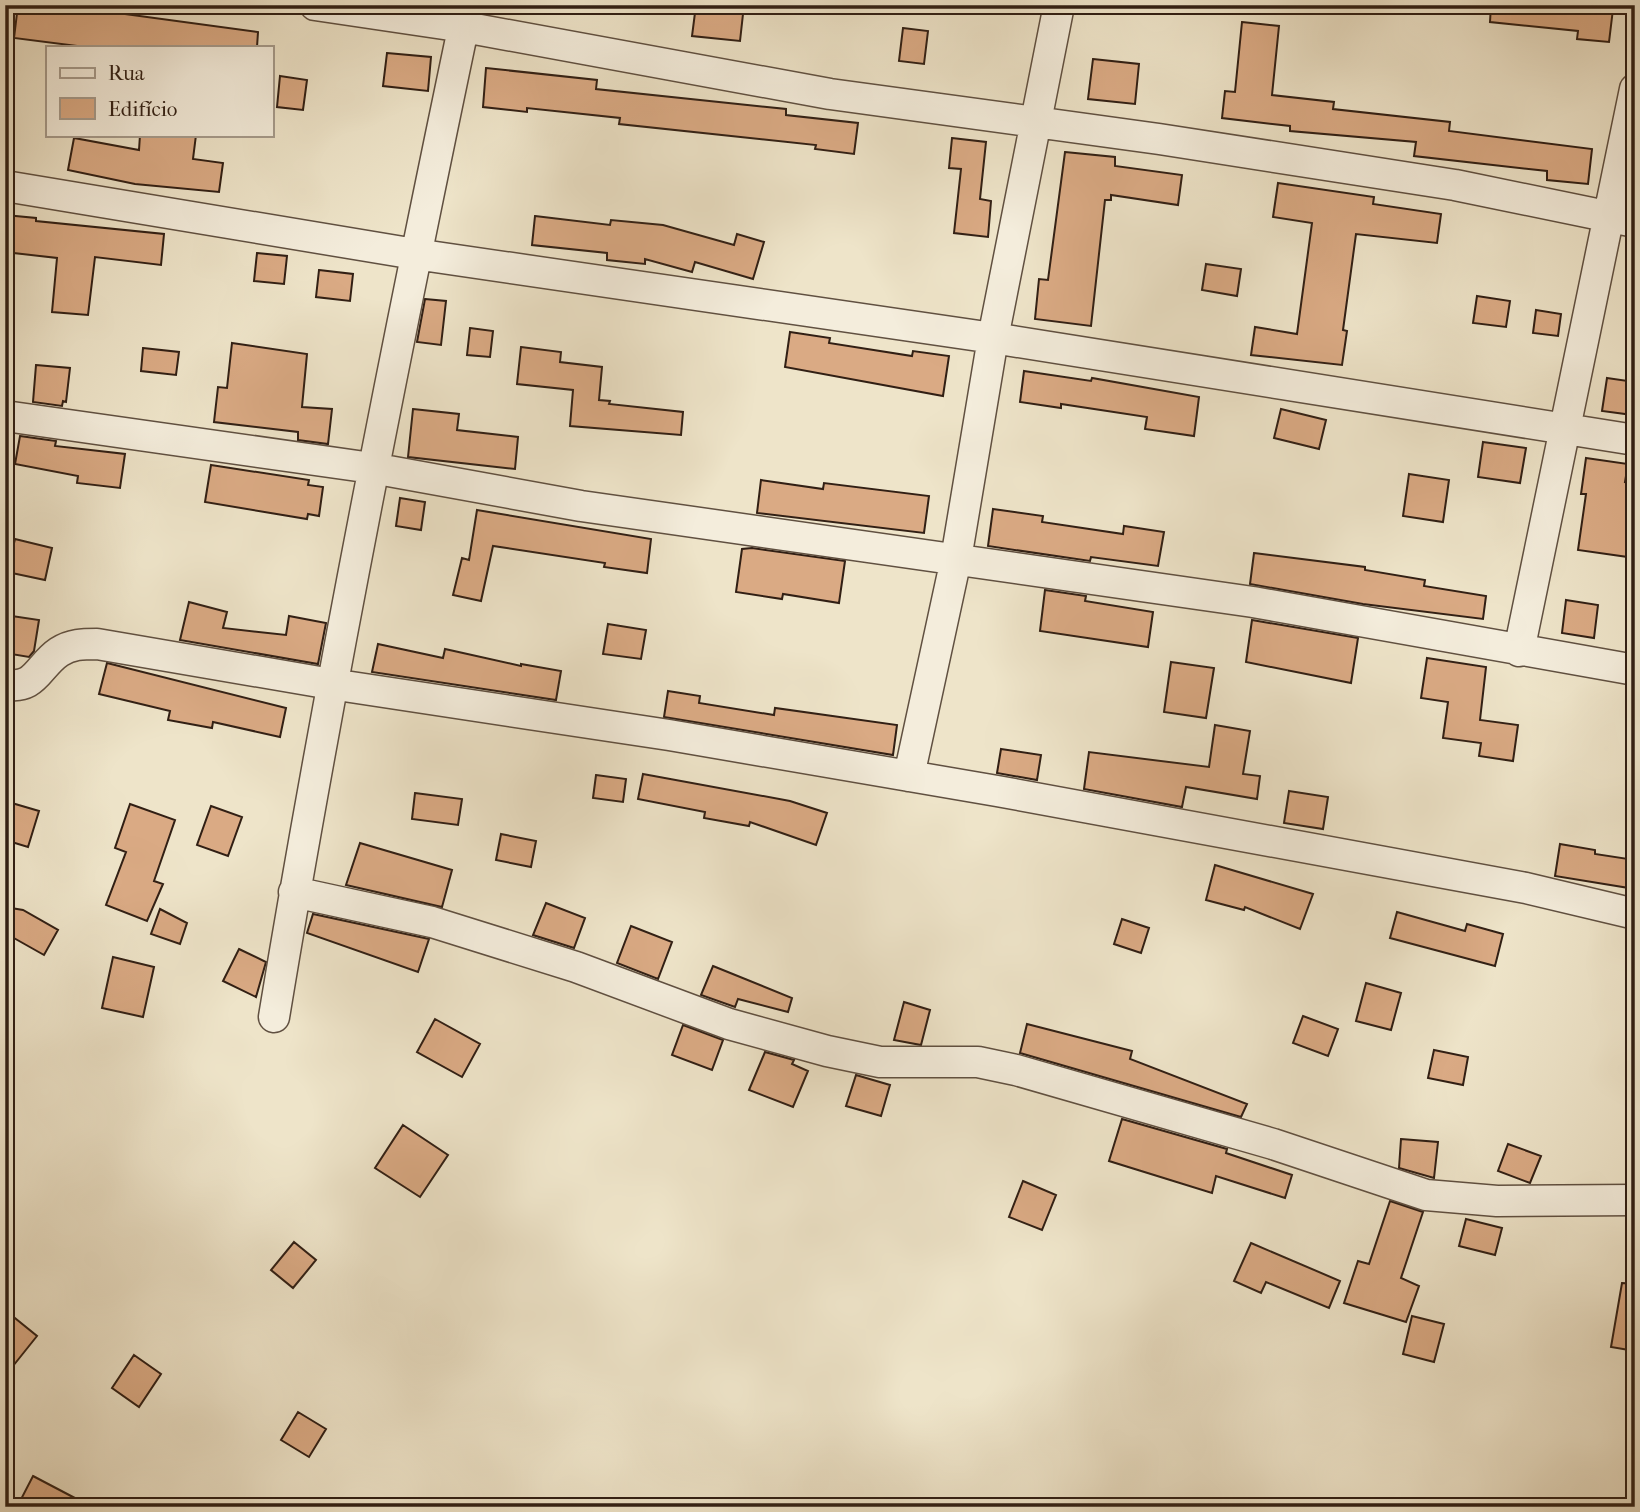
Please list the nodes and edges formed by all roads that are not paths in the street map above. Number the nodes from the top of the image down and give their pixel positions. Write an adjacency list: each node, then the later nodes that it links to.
1 (315, 5): 3 (street)
2 (1059, 5): 5 (street)
3 (466, 16): 5 (street); 8 (street)
4 (1635, 89): 7 (street)
5 (1035, 122): 7 (street); 9 (street)
6 (5, 186): 8 (street)
7 (1622, 219): 11 (street)
8 (415, 254): 9 (street); 13 (street)
9 (993, 338): 11 (street); 14 (street)
10 (5, 416): 13 (street)
11 (1562, 428): 12 (street); 15 (street)
12 (1635, 440)
13 (372, 468): 14 (street); 18 (street)
14 (956, 559): 15 (street); 19 (street)
15 (1519, 651): 16 (street)
16 (1635, 670)
17 (5, 684): 18 (street)
18 (331, 684): 19 (street); 20 (street)
19 (909, 776): 21 (street)
20 (295, 892): 22 (street); 23 (street)
21 (1635, 914)
22 (274, 1017)
23 (1635, 1200)

